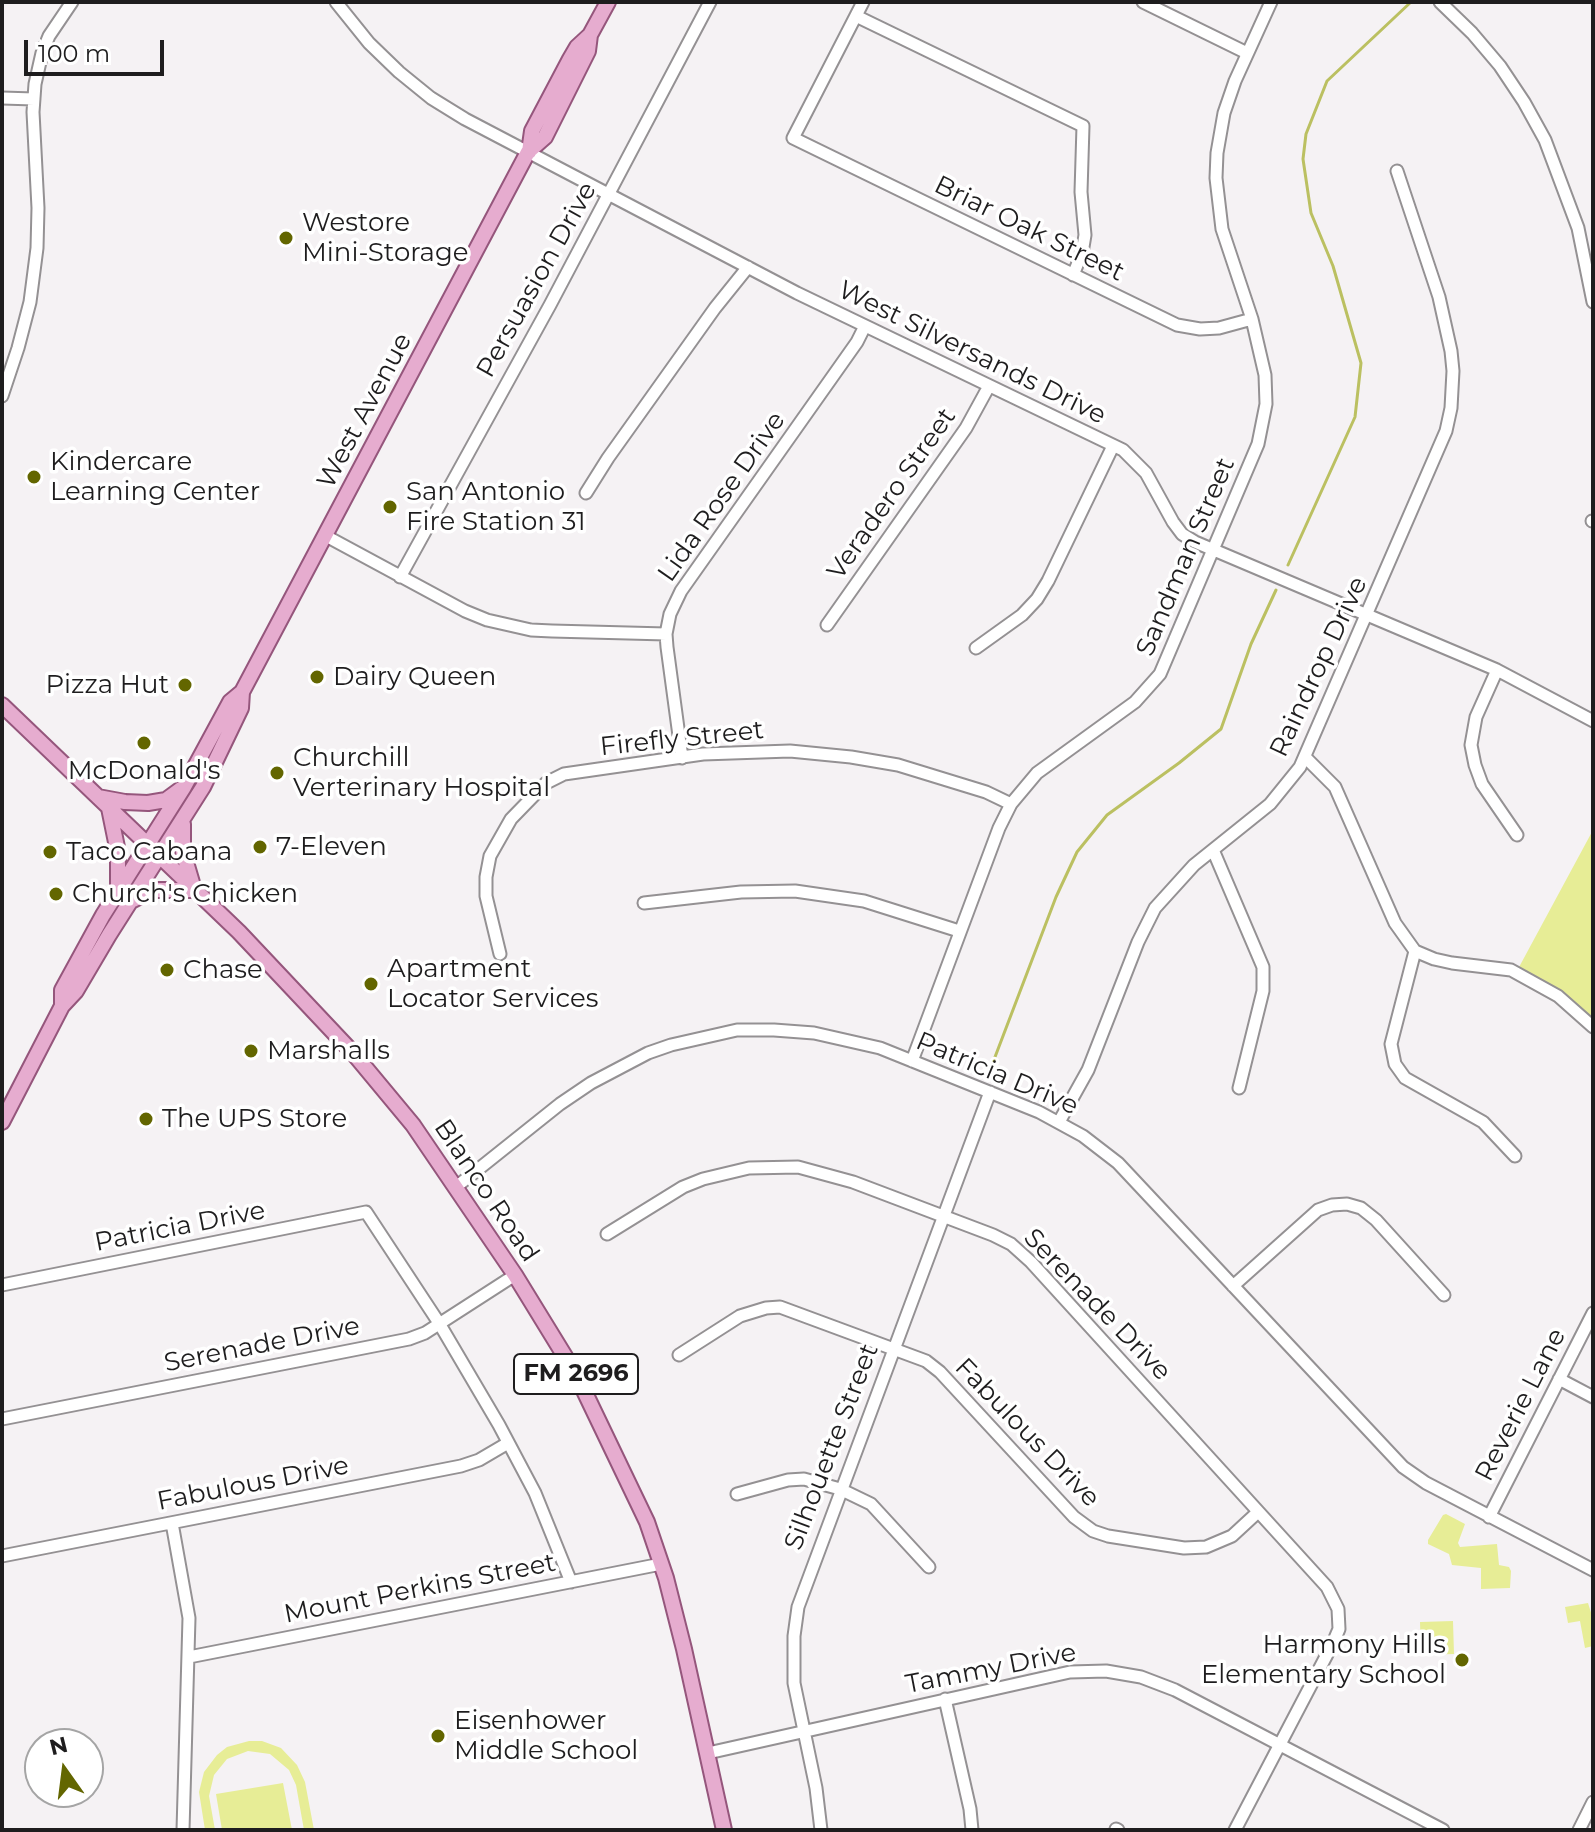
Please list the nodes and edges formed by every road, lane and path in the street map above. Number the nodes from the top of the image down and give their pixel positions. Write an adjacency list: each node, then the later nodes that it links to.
1 (72, 2): 12 (street)
2 (336, 2): 13 (street, West Silversands Drive)
3 (608, 2): 13 (main road, West Avenue)
4 (710, 2): 15 (street, Persuasion Drive)
5 (863, 2): 9 (street)
6 (1143, 2): 10 (street)
7 (1271, 2): 10 (street, Sandman Street)
8 (1440, 2): 16 (street)
9 (856, 16): 18 (street); 18 (street, Briar Oak Street)
10 (1247, 53): 20 (street, Sandman Street)
11 (2, 98): 12 (street)
12 (34, 99): 23 (street)
13 (528, 152): 15 (street, West Silversands Drive); 26 (main road, West Avenue)
14 (1397, 171): 29 (street, Raindrop Drive)
15 (609, 195): 17 (street, West Silversands Drive); 28 (street, Persuasion Drive)
16 (1587, 241): 19 (street)
17 (748, 267): 21 (street, West Silversands Drive); 25 (street)
18 (1073, 275): 20 (street, Briar Oak Street)
19 (1593, 302)
20 (1252, 319): 27 (street, Sandman Street)
21 (865, 326): 22 (street, West Silversands Drive); 31 (street, Lida Rose Drive)
22 (989, 386): 24 (street, West Silversands Drive); 30 (street, Veradero Street)
23 (2, 396)
24 (1113, 446): 27 (street, West Silversands Drive); 32 (street)
25 (586, 493)
26 (326, 536): 28 (street); 34 (main road, West Avenue)
27 (1214, 551): 29 (street, West Silversands Drive); 41 (street, Sandman Street)
28 (400, 577): 31 (street)
29 (1368, 616): 33 (street, West Silversands Drive); 37 (street, Raindrop Drive)
30 (827, 625)
31 (666, 634): 38 (street, Lida Rose Drive)
32 (976, 648)
33 (1497, 670): 36 (street, West Silversands Drive); 44 (street)
34 (242, 692): 39 (main road, West Avenue); 43 (main road, West Avenue)
35 (2, 705): 40 (main road, Blanco Road / FM 2696)
36 (1593, 721)
37 (1305, 757): 45 (street, Raindrop Drive); 52 (street)
38 (682, 758): 41 (street, Firefly Street); 53 (street, Firefly Street)
39 (184, 787): 40 (main road); 46 (main road, West Avenue)
40 (97, 796): 42 (main road, Blanco Road / FM 2696)
41 (1011, 804): 51 (street, Sandman Street)
42 (109, 807): 46 (main road, Blanco Road / FM 2696); 48 (main road)
43 (183, 822): 46 (main road, West Avenue); 47 (main road)
44 (1517, 835)
45 (1213, 850): 57 (street); 60 (street, Raindrop Drive)
46 (154, 851): 47 (main road, Blanco Road / FM 2696); 48 (main road, West Avenue); 49 (main road, West Avenue)
47 (194, 890): 49 (main road); 62 (main road, Blanco Road / FM 2696)
48 (118, 892): 54 (main road, West Avenue)
49 (129, 903): 54 (main road, West Avenue)
50 (644, 903): 51 (street)
51 (959, 931): 56 (street, Sandman Street)
52 (1415, 951): 55 (street); 61 (street)
53 (500, 954)
54 (62, 1006): 59 (main road, West Avenue)
55 (1593, 1027)
56 (912, 1061): 58 (street, Patricia Drive); 62 (street, Patricia Drive)
57 (1239, 1088)
58 (990, 1092): 60 (street, Patricia Drive); 63 (street, Silhouette Street)
59 (2, 1122)
60 (1059, 1122): 67 (street, Patricia Drive)
61 (1515, 1156)
62 (456, 1187): 65 (main road, Blanco Road / FM 2696)
63 (944, 1216): 64 (street, Serenade Drive); 71 (street, Silhouette Street); 79 (street, Serenade Drive)
64 (607, 1234)
65 (515, 1275): 70 (street, Serenade Drive); 83 (main road, Blanco Road / FM 2696)
66 (2, 1285): 70 (street, Patricia Drive)
67 (1233, 1286): 68 (street); 80 (street, Patricia Drive)
68 (1444, 1295)
69 (1593, 1313): 73 (street, Reverie Lane)
70 (439, 1323): 75 (street, Serenade Drive); 76 (street)
71 (892, 1348): 72 (street, Fabulous Drive); 77 (street, Silhouette Street); 79 (street, Fabulous Drive)
72 (679, 1355)
73 (1559, 1379): 74 (street); 80 (street, Reverie Lane)
74 (1593, 1397)
75 (2, 1419)
76 (508, 1443): 81 (street, Fabulous Drive); 86 (street)
77 (840, 1489): 78 (street); 84 (street); 89 (street, Silhouette Street)
78 (737, 1494)
79 (1258, 1512): 90 (street, Serenade Drive)
80 (1489, 1517): 85 (street, Patricia Drive)
81 (172, 1523): 82 (street, Fabulous Drive); 87 (street)
82 (2, 1556)
83 (661, 1564): 86 (street, Mount Perkins Street); 91 (main road, Blanco Road / FM 2696)
84 (929, 1567)
85 (1593, 1570)
86 (571, 1582): 87 (street, Mount Perkins Street)
87 (189, 1657): 93 (street)
88 (945, 1699): 89 (street, Tammy Drive); 90 (street, Tammy Drive); 96 (street)
89 (803, 1731): 91 (street, Tammy Drive); 95 (street, Silhouette Street)
90 (1279, 1745): 97 (street); 98 (street, Tammy Drive)
91 (708, 1753): 94 (main road, Blanco Road / FM 2696)
92 (1593, 1802): 99 (street)
93 (183, 1830)
94 (724, 1830)
95 (821, 1830)
96 (972, 1830)
97 (1235, 1830)
98 (1443, 1830)
99 (1579, 1830)

